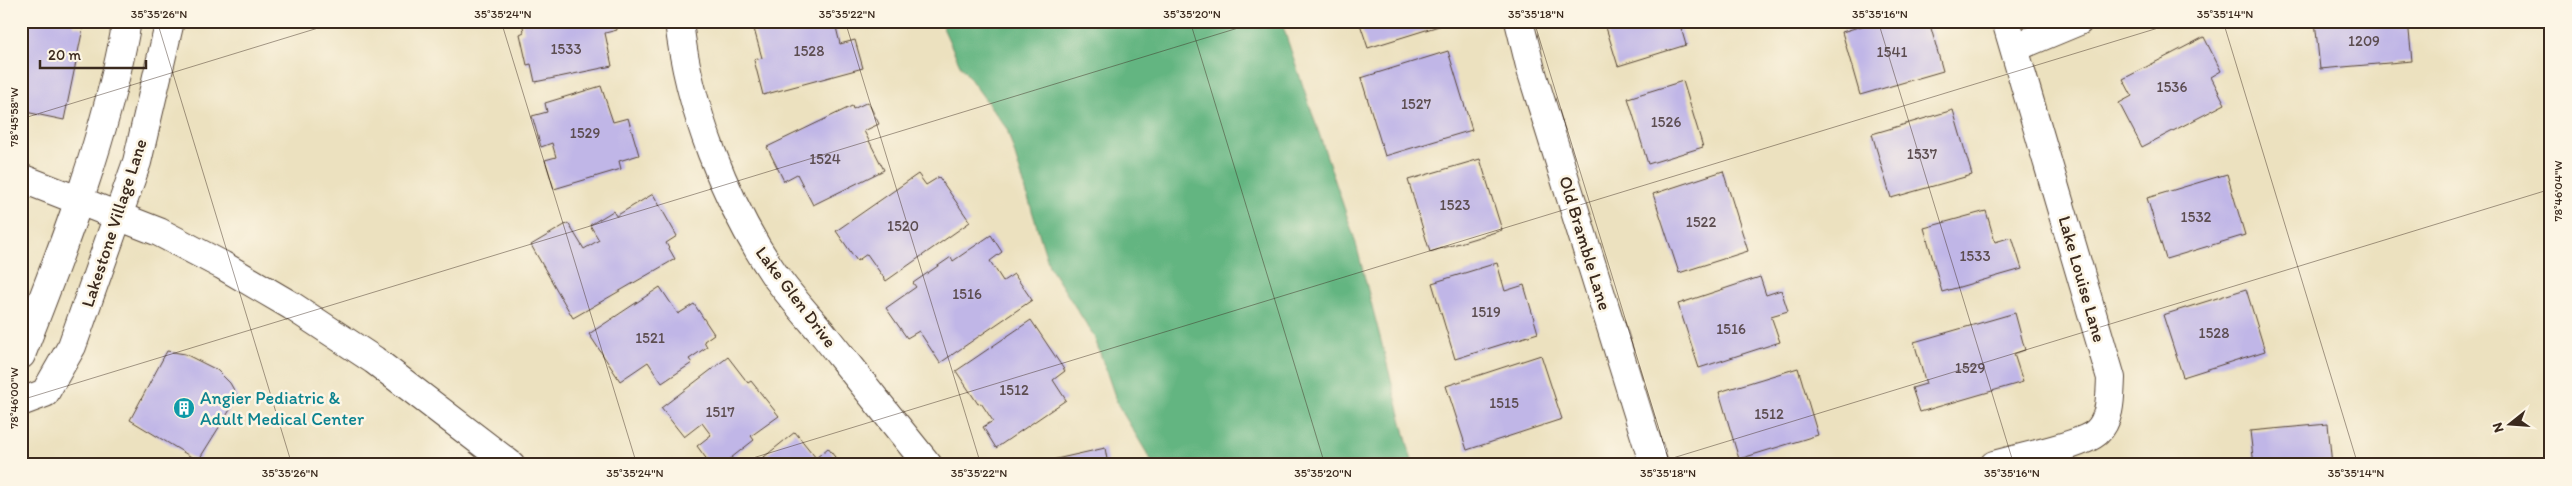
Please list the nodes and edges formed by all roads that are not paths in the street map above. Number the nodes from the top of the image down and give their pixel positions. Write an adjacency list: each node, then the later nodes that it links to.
1 (127, 21): 9 (street)
2 (170, 21): 10 (street, Lakestone Village Lane)
3 (680, 21): 14 (street, Lake Glen Drive)
4 (1519, 21): 15 (street, Old Bramble Lane)
5 (2006, 21): 7 (street, Lake Louise Lane)
6 (2079, 21): 7 (street)
7 (2014, 48): 16 (street, Lake Louise Lane)
8 (21, 178): 9 (street)
9 (78, 200): 10 (street); 11 (street)
10 (119, 216): 12 (street, Lakestone Village Lane); 13 (street)
11 (21, 355)
12 (21, 402)
13 (511, 465)
14 (928, 465)
15 (1654, 465)
16 (1994, 465)

